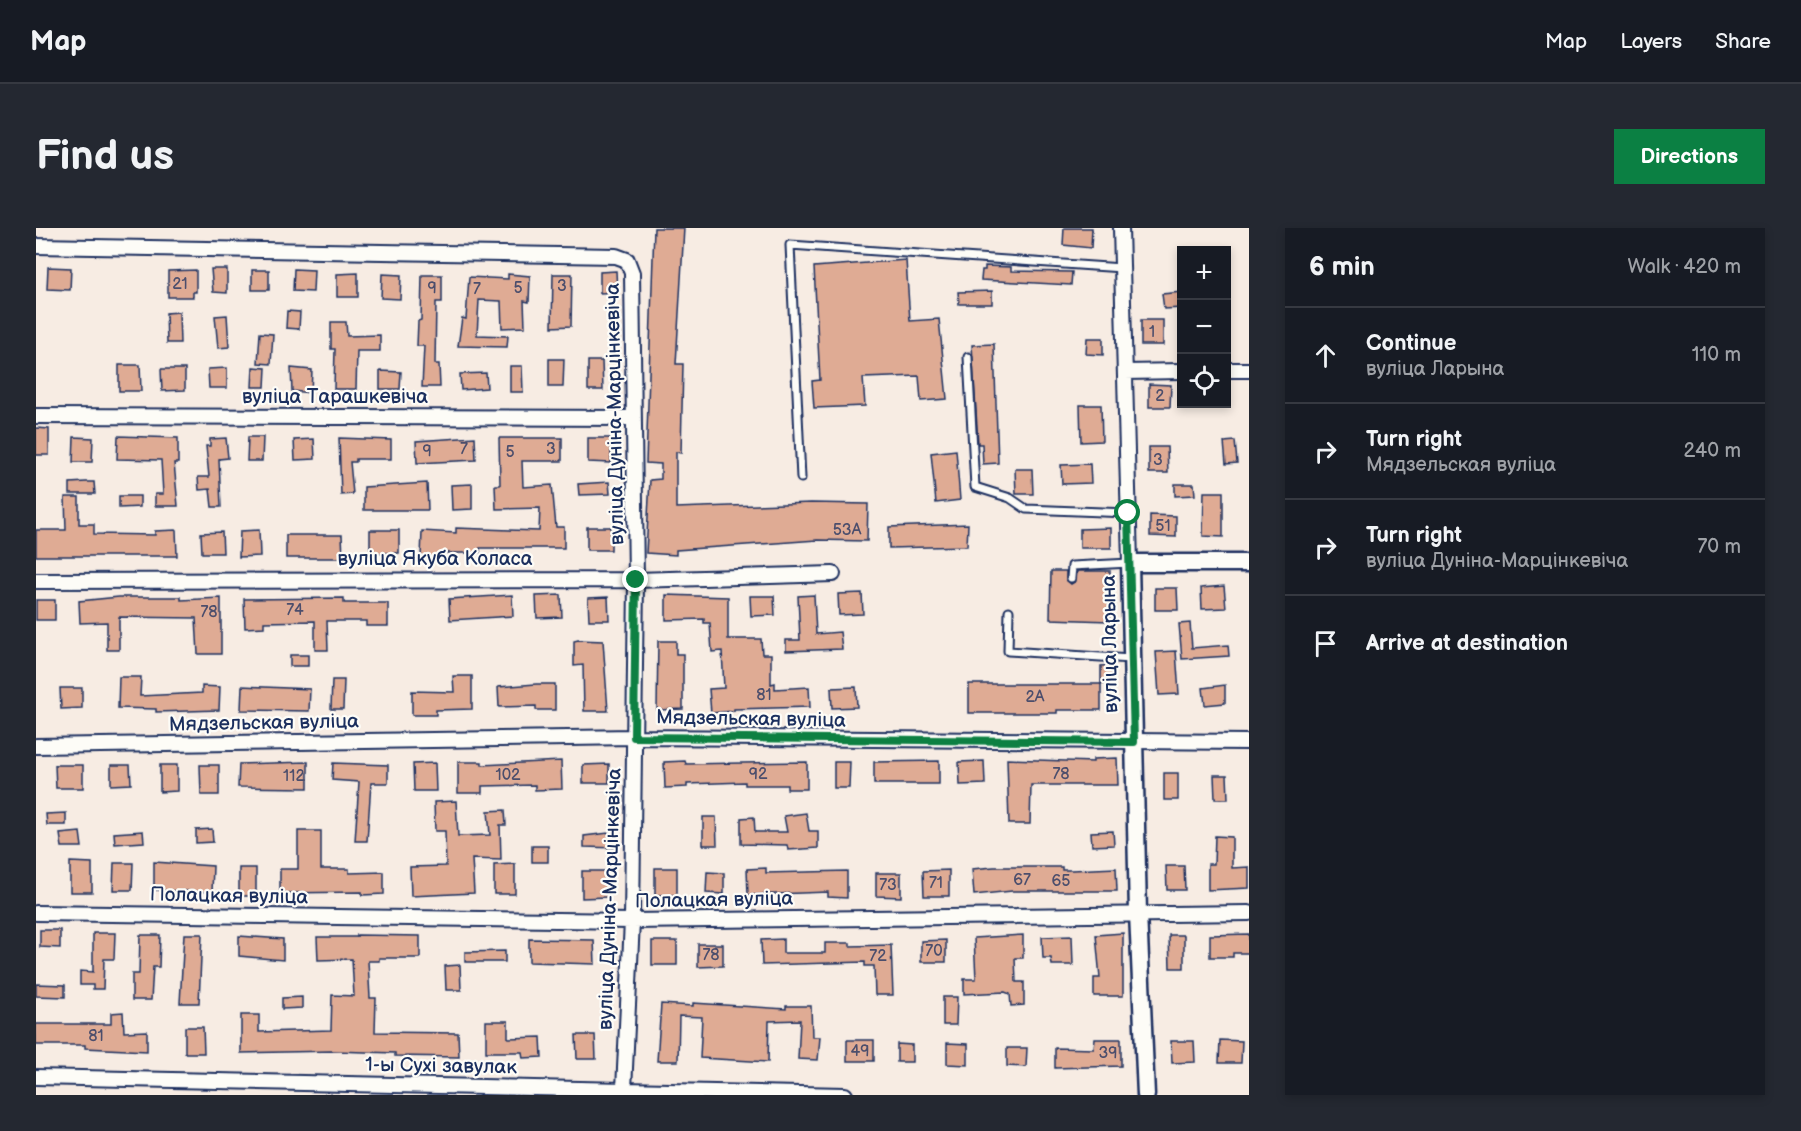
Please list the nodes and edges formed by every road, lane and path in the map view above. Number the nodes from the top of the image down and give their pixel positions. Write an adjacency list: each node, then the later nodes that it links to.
1 (1121, 228): 3 (street, вуліца Ларына)
2 (36, 246): 10 (street, вуліца Дуніна-Марцінкевіча)
3 (1122, 268): 8 (street, вуліца Ларына); 11 (lane)
4 (968, 357): 12 (lane)
5 (1231, 370): 6 (street)
6 (1249, 370)
7 (1177, 371): 8 (street)
8 (1125, 372): 12 (street, вуліца Ларына)
9 (36, 416): 10 (street, вуліца Тарашкевіча)
10 (633, 418): 17 (street, вуліца Дуніна-Марцінкевіча)
11 (801, 478)
12 (1128, 513): 13 (street, вуліца Ларына)
13 (1130, 563): 14 (street); 16 (lane); 20 (street, вуліца Ларына)
14 (1249, 563)
15 (833, 574): 17 (street, вуліца Якуба Коласа)
16 (1071, 579)
17 (636, 580): 18 (street, вуліца Якуба Коласа); 21 (street, вуліца Дуніна-Марцінкевіча)
18 (36, 581)
19 (1009, 611): 20 (lane)
20 (1131, 659): 22 (street, вуліца Ларына)
21 (634, 737): 22 (street, Мядзельская вуліца); 24 (street, Мядзельская вуліца); 28 (street, вуліца Дуніна-Марцінкевіча)
22 (1134, 742): 23 (street, Мядзельская вуліца); 25 (street, вуліца Ларына)
23 (1249, 742)
24 (36, 746)
25 (1138, 913): 26 (street, Полацкая вуліца); 28 (street, Полацкая вуліца); 32 (street, вуліца Ларына)
26 (1249, 913)
27 (36, 914): 28 (street, Полацкая вуліца)
28 (632, 921): 30 (street, вуліца Дуніна-Марцінкевіча)
29 (36, 1077): 30 (street, 1-ы Сухі завулак)
30 (624, 1089): 31 (street, 1-ы Сухі завулак)
31 (845, 1095)
32 (1146, 1095)

